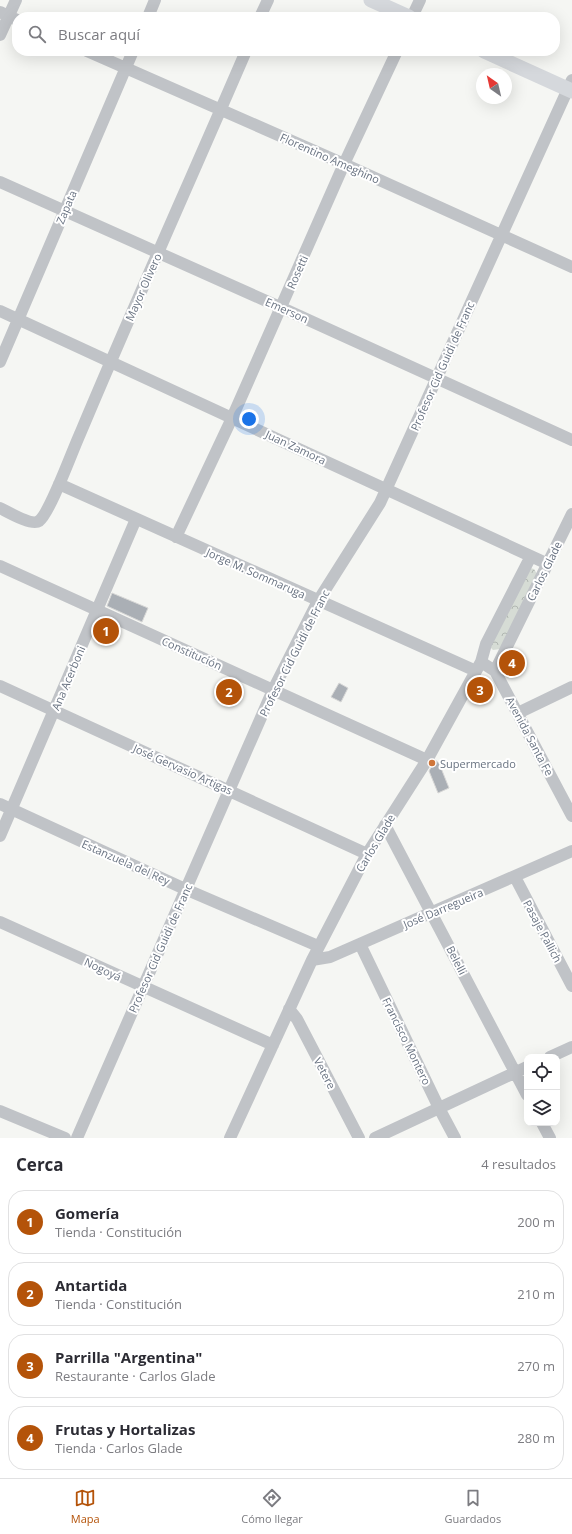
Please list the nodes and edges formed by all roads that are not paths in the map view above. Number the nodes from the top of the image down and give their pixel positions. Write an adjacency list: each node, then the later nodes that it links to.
1 (16, 0): 10 (street)
2 (155, 0): 6 (street)
3 (268, 0): 7 (street)
4 (371, 0): 8 (main road)
5 (420, 0): 9 (street)
6 (150, 12)
7 (262, 12)
8 (398, 12)
9 (414, 12)
10 (8, 16): 11 (street)
11 (0, 35)
12 (98, 56): 17 (street, Florentino Ameghino)
13 (131, 56): 17 (street, Zapata)
14 (244, 56): 19 (street, Mayor Olivero)
15 (395, 56): 20 (street, Rosetti)
16 (496, 56): 18 (main road)
17 (126, 68): 19 (street, Florentino Ameghino); 22 (street, Zapata)
18 (571, 87): 23 (street, Profesor Cid Guidi de Franc)
19 (221, 110): 20 (street, Florentino Ameghino); 24 (street, Mayor Olivero)
20 (344, 164): 23 (street, Florentino Ameghino); 26 (street, Rosetti)
21 (0, 182): 22 (street, Emerson)
22 (65, 211): 24 (street, Emerson); 28 (street, Zapata)
23 (501, 235): 25 (street, Florentino Ameghino); 32 (street, Profesor Cid Guidi de Franc)
24 (158, 253): 26 (street, Emerson); 31 (street, Mayor Olivero)
25 (572, 267)
26 (282, 308): 32 (street, Emerson); 33 (street, Rosetti)
27 (0, 311): 28 (street, Juan Zamora)
28 (19, 320): 29 (street, Zapata); 31 (street, Juan Zamora)
29 (4, 341): 30 (street, Zapata)
30 (0, 362)
31 (110, 362): 33 (street, Juan Zamora); 35 (street, Mayor Olivero)
32 (436, 378): 34 (street, Emerson); 36 (street, Profesor Cid Guidi de Franc)
33 (232, 418): 36 (street, Juan Zamora); 40 (street, Rosetti)
34 (572, 440)
35 (59, 484): 37 (street, Mayor Olivero); 39 (street, Jorge M. Sommaruga)
36 (387, 489): 41 (street, Juan Zamora); 44 (street, Profesor Cid Guidi de Franc)
37 (0, 508)
38 (572, 514): 42 (street, Carlos Glade)
39 (136, 519): 40 (street, Jorge M. Sommaruga); 45 (street, Ana Acerboni)
40 (176, 537): 44 (street, Jorge M. Sommaruga)
41 (531, 556): 42 (street, Juan Zamora); 46 (street, Carlos Glade)
42 (548, 564): 47 (street, Carlos Glade)
43 (0, 566): 45 (street, Constitución)
44 (318, 601): 46 (street, Jorge M. Sommaruga); 50 (street, Profesor Cid Guidi de Franc)
45 (97, 610): 50 (street, Constitución); 51 (street, Ana Acerboni)
46 (478, 667): 47 (street, Avenida Santa Fe); 53 (street, Carlos Glade)
47 (495, 671): 52 (street, Avenida Santa Fe)
48 (0, 686): 51 (street, José Gervasio Artigas)
49 (572, 687): 52 (street)
50 (273, 690): 53 (street, Constitución); 54 (street, Profesor Cid Guidi de Franc)
51 (54, 711): 54 (street, José Gervasio Artigas); 56 (street, Ana Acerboni)
52 (518, 713): 57 (street, Avenida Santa Fe)
53 (427, 760): 58 (street, Carlos Glade)
54 (230, 790): 61 (street, José Gervasio Artigas); 63 (street, Profesor Cid Guidi de Franc)
55 (0, 804): 56 (street, Estanzuela del Rey)
56 (12, 810): 59 (street, Ana Acerboni); 63 (street, Estanzuela del Rey)
57 (572, 816)
58 (385, 825): 61 (street, Carlos Glade); 64 (street, Belelli)
59 (0, 836)
60 (572, 851): 62 (street, José Darregueira)
61 (367, 854): 67 (street, Carlos Glade)
62 (515, 877): 64 (street, José Darregueira); 69 (street, Pasaje Pallich)
63 (185, 889): 67 (street, Estanzuela del Rey); 70 (street, Profesor Cid Guidi de Franc)
64 (432, 912): 66 (street, José Darregueira); 76 (street, Belelli)
65 (0, 922): 70 (street, Nogoyá)
66 (360, 944): 68 (street, José Darregueira); 78 (street, Francisco Montero)
67 (318, 946): 68 (street, Carlos Glade)
68 (312, 960): 71 (street, Carlos Glade)
69 (572, 986)
70 (143, 987): 72 (street, Nogoyá); 82 (street, Profesor Cid Guidi de Franc)
71 (289, 1009): 72 (street, Carlos Glade); 84 (street, Vetere)
72 (272, 1045): 83 (street, Carlos Glade)
73 (572, 1047): 74 (street)
74 (557, 1054)
75 (524, 1069): 76 (street)
76 (516, 1073): 77 (street, Belelli); 78 (street)
77 (524, 1090)
78 (439, 1108): 85 (street); 86 (street, Francisco Montero)
79 (0, 1111): 81 (street)
80 (544, 1126): 87 (street)
81 (66, 1138)
82 (77, 1138)
83 (230, 1138)
84 (359, 1138)
85 (374, 1138)
86 (455, 1138)
87 (550, 1138)

